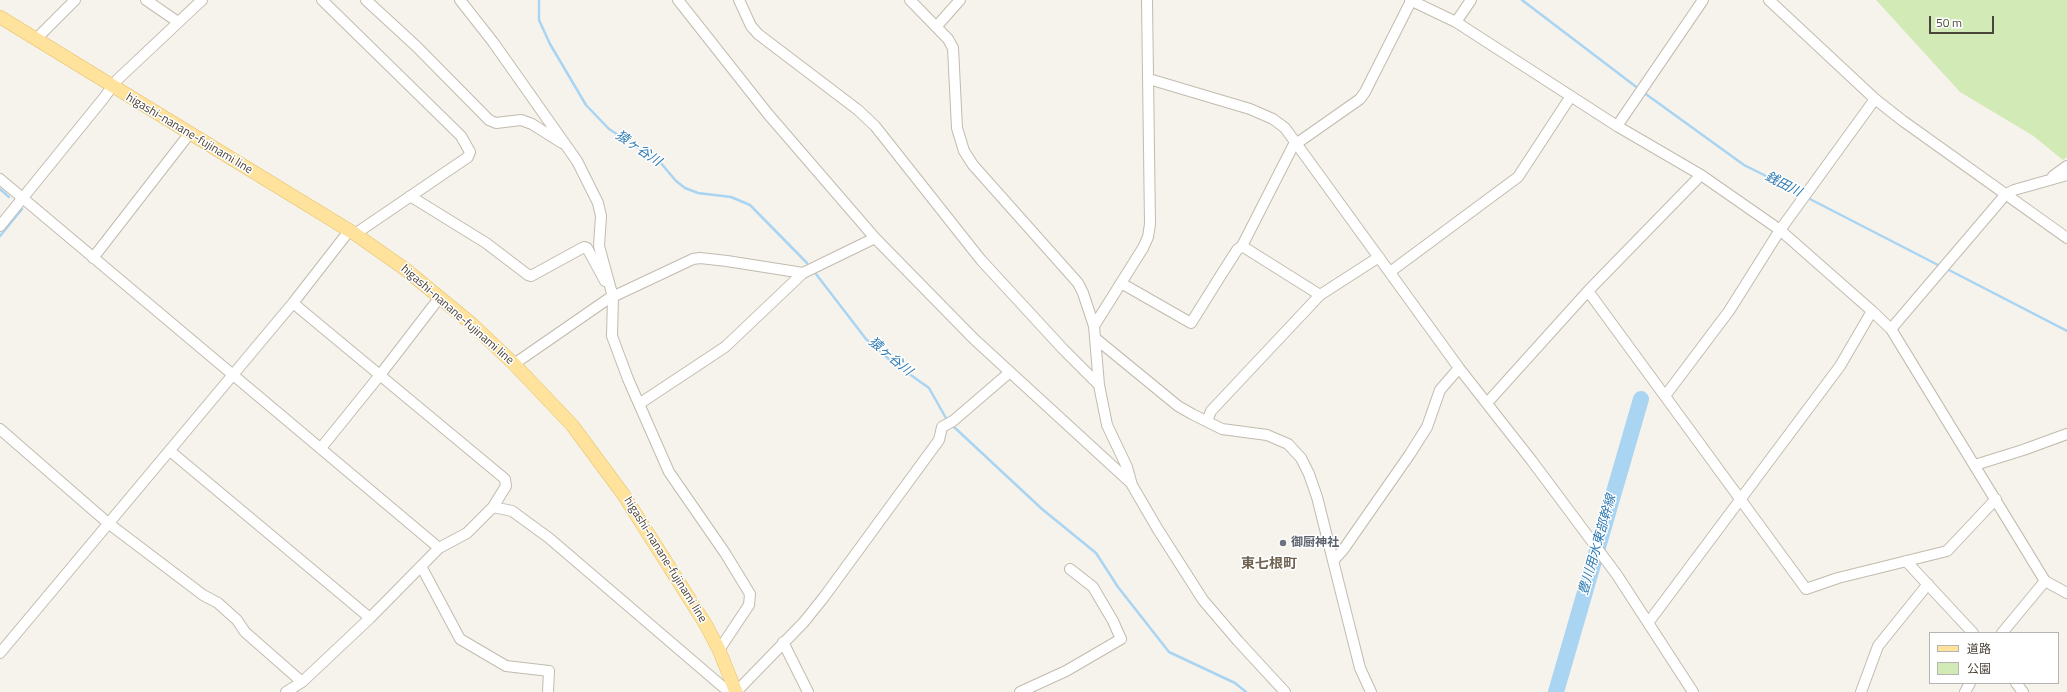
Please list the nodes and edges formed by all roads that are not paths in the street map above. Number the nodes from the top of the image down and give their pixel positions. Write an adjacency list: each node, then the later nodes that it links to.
1 (75, 0): 20 (street)
2 (146, 0): 17 (street)
3 (202, 0): 17 (street)
4 (322, 0): 35 (street)
5 (366, 0): 28 (street)
6 (460, 0): 28 (street)
7 (678, 0): 40 (street)
8 (739, 0): 62 (street)
9 (910, 0): 19 (street)
10 (960, 0): 19 (street)
11 (1147, 0): 21 (street)
12 (1410, 0): 18 (street); 27 (street)
13 (1470, 0): 18 (street)
14 (1703, 0): 25 (street)
15 (1769, 0): 24 (street)
16 (0, 17): 20 (main road, higashi-nanane-fujinami line)
17 (178, 22): 22 (street)
18 (1456, 22): 23 (street)
19 (936, 27): 54 (street)
20 (36, 39): 22 (main road, higashi-nanane-fujinami line)
21 (1149, 79): 27 (street); 47 (street)
22 (111, 87): 26 (main road, higashi-nanane-fujinami line); 36 (street)
23 (1571, 96): 25 (street); 45 (street)
24 (1875, 98): 34 (street); 38 (street)
25 (1618, 126): 30 (street)
26 (190, 133): 39 (main road, higashi-nanane-fujinami line); 44 (street)
27 (1296, 144): 42 (street); 43 (street)
28 (566, 145): 51 (street)
29 (2067, 166): 32 (street)
30 (1701, 175): 38 (street); 48 (street)
31 (2067, 175): 32 (street)
32 (2050, 178): 34 (street)
33 (0, 179): 36 (street)
34 (2006, 194): 41 (street); 55 (street)
35 (410, 196): 39 (street); 51 (street)
36 (23, 198): 37 (street); 44 (street)
37 (0, 226)
38 (1780, 230): 53 (street); 63 (street)
39 (352, 233): 50 (main road, higashi-nanane-fujinami line); 52 (street)
40 (875, 238): 46 (street); 59 (street)
41 (2067, 238)
42 (1242, 246): 47 (street); 49 (street)
43 (1379, 257): 45 (street); 49 (street)
44 (93, 258): 60 (street)
45 (1390, 272): 58 (street)
46 (803, 273): 51 (street); 65 (street)
47 (1121, 283): 54 (street)
48 (1588, 291): 63 (street); 64 (street)
49 (1320, 296): 66 (street)
50 (440, 297): 57 (main road, higashi-nanane-fujinami line); 61 (street)
51 (613, 297): 57 (street); 65 (street)
52 (293, 303): 60 (street); 61 (street)
53 (1872, 311): 55 (street); 74 (street)
54 (1094, 326): 56 (street)
55 (1891, 329): 71 (street)
56 (1095, 338): 62 (street); 66 (street)
57 (514, 364): 90 (main road, higashi-nanane-fujinami line)
58 (1459, 368): 64 (street); 78 (street)
59 (1010, 372): 72 (street); 89 (street)
60 (231, 375): 69 (street); 70 (street)
61 (380, 375): 69 (street); 75 (street)
62 (1099, 384): 72 (street)
63 (1665, 396): 74 (street)
64 (1487, 403): 86 (street)
65 (639, 404): 90 (street)
66 (1207, 421): 78 (street)
67 (0, 429): 76 (street)
68 (2067, 434): 71 (street)
69 (320, 448): 77 (street)
70 (170, 451): 76 (street); 85 (street)
71 (1976, 465): 73 (street)
72 (1132, 485): 99 (street)
73 (1996, 499): 79 (street); 82 (street)
74 (1740, 501): 79 (street); 86 (street)
75 (493, 507): 77 (street); 96 (street)
76 (108, 523): 91 (street); 92 (street)
77 (439, 548): 80 (street)
78 (1334, 560): 100 (street)
79 (1906, 561): 83 (street)
80 (421, 566): 85 (street); 95 (street)
81 (1070, 569): 98 (street)
82 (2045, 581): 84 (street); 88 (street)
83 (1928, 584): 87 (street); 102 (street)
84 (2067, 593)
85 (370, 618): 92 (street)
86 (1648, 623): 101 (street)
87 (1972, 632)
88 (2003, 632)
89 (783, 642): 96 (street); 97 (street)
90 (719, 650): 96 (main road, higashi-nanane-fujinami line)
91 (0, 653)
92 (302, 682): 94 (street)
93 (2017, 684): 103 (street)
94 (286, 692)
95 (548, 692)
96 (736, 692)
97 (808, 692)
98 (1020, 692)
99 (1285, 692)
100 (1371, 692)
101 (1693, 692)
102 (1861, 692)
103 (2024, 692)

